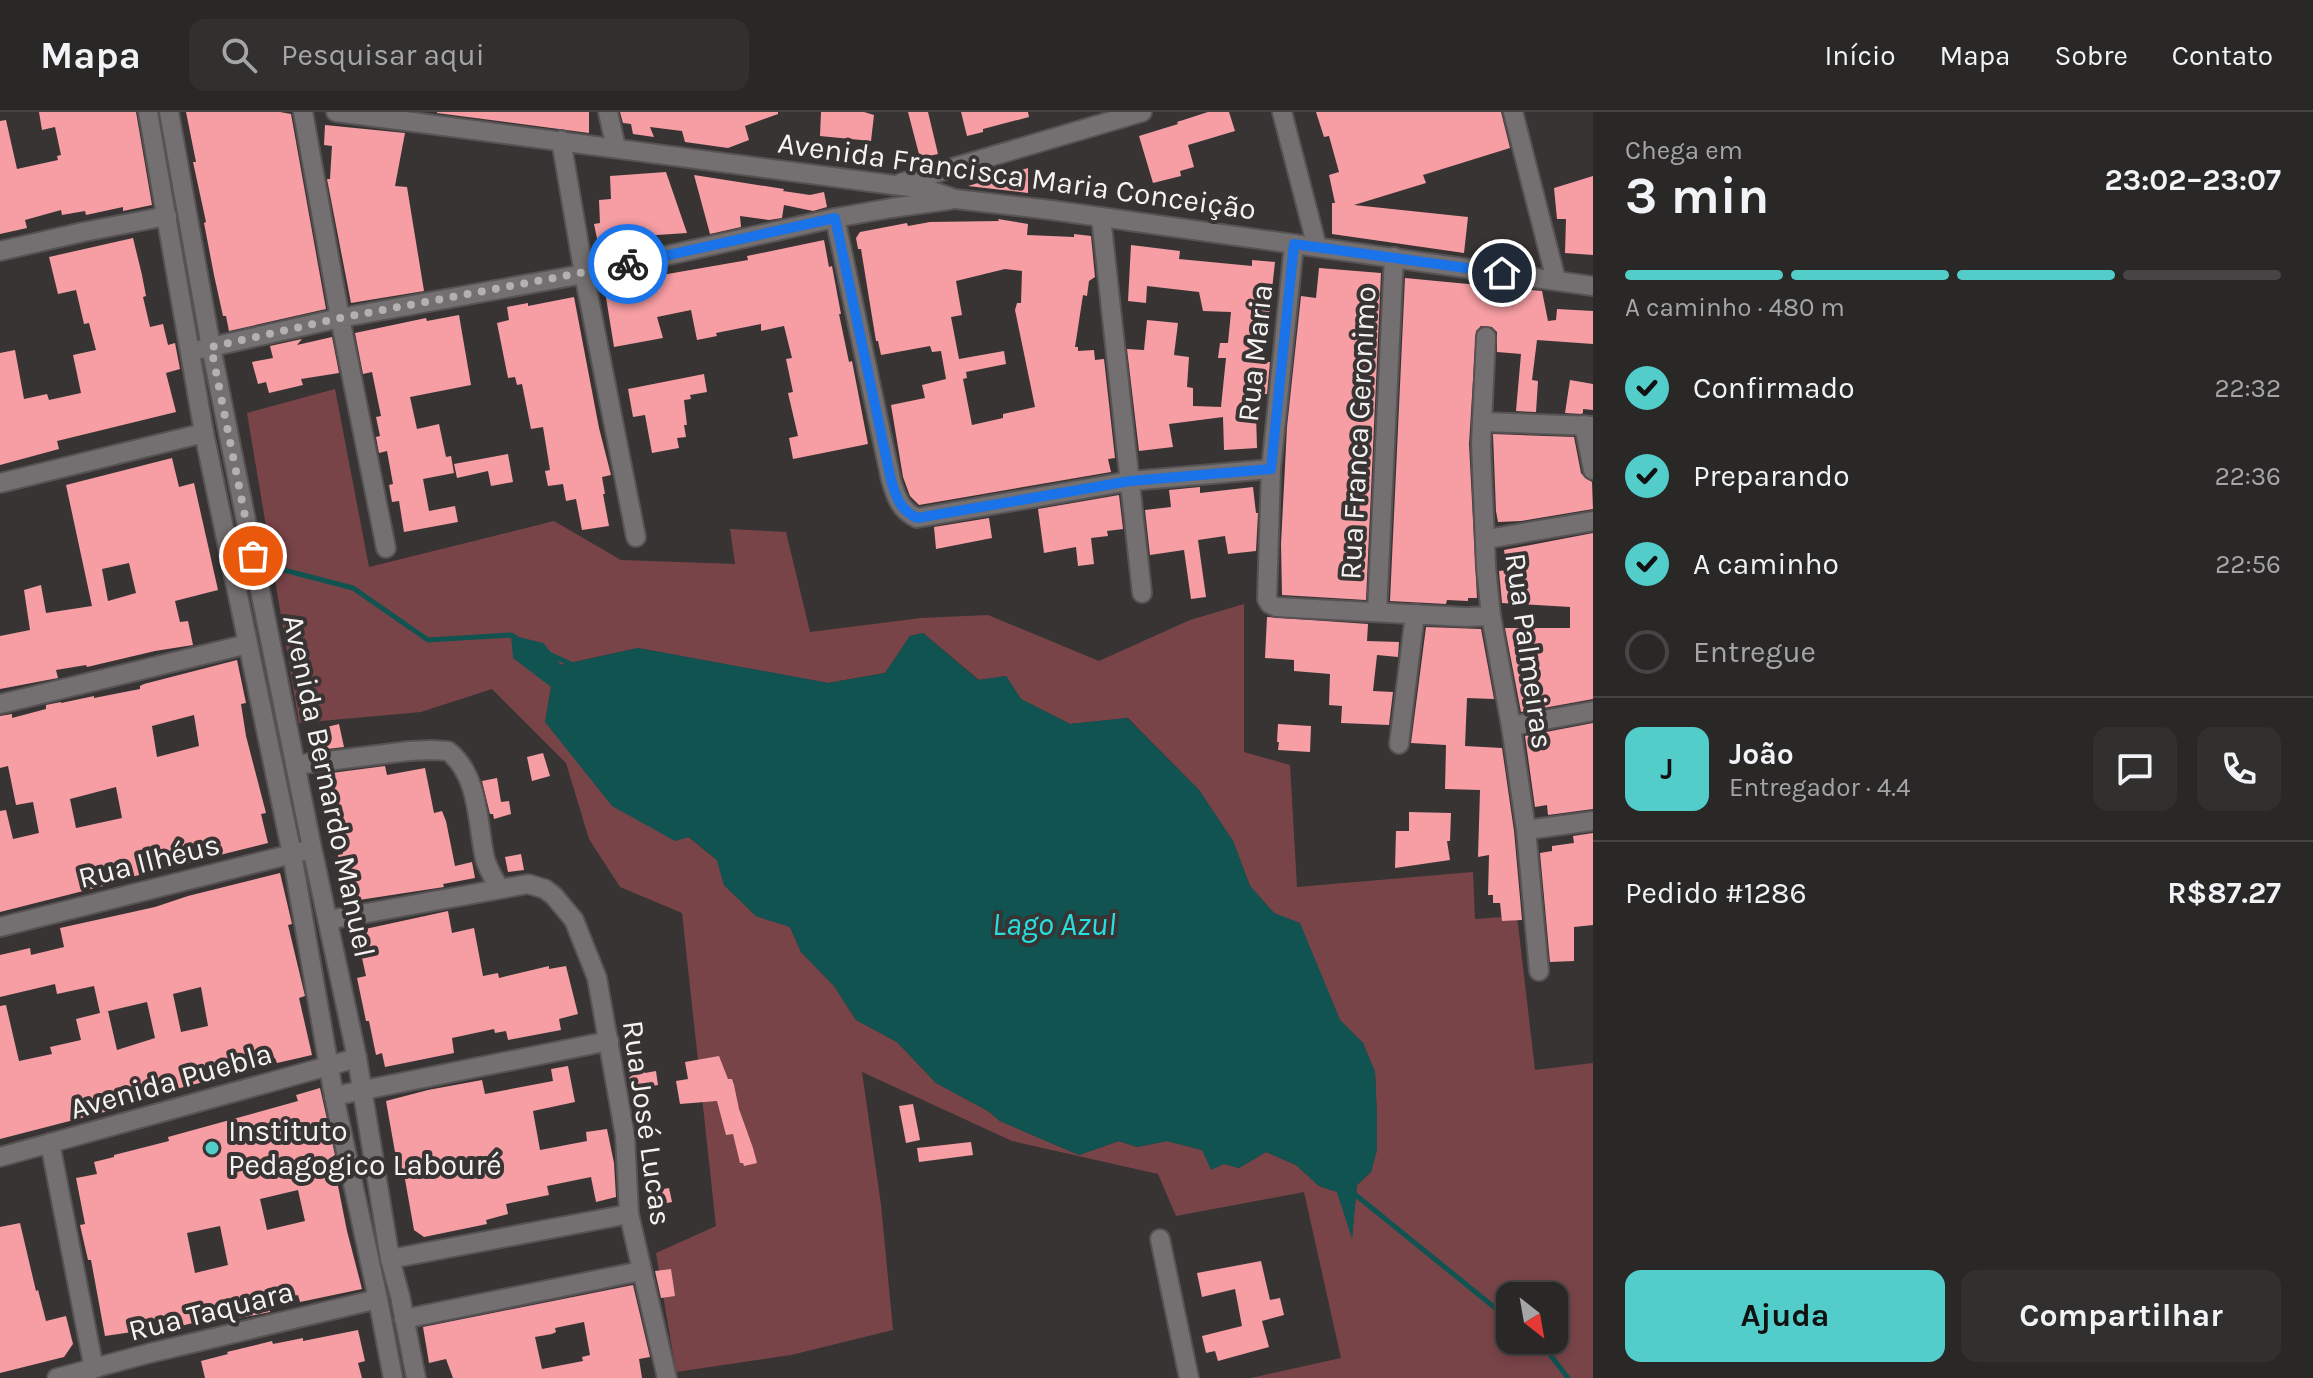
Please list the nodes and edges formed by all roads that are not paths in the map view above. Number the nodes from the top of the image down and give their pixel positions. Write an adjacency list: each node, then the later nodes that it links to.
1 (148, 112): 13 (street, Avenida Bernardo Manuel)
2 (169, 112): 25 (street, Avenida Bernardo Manuel)
3 (303, 112): 23 (street)
4 (336, 112): 9 (street, Avenida Francisca Maria Conceição)
5 (608, 112): 10 (street)
6 (1142, 112): 11 (street)
7 (1282, 112): 17 (street)
8 (1513, 112): 21 (street)
9 (561, 140): 10 (street, Avenida Francisca Maria Conceição); 20 (street)
10 (616, 148): 11 (street, Avenida Francisca Maria Conceição)
11 (894, 185): 12 (street, Avenida Francisca Maria Conceição)
12 (955, 199): 14 (street, Avenida Francisca Maria Conceição); 15 (street)
13 (167, 216): 18 (street); 26 (street, Avenida Bernardo Manuel)
14 (1101, 217): 16 (street, Avenida Francisca Maria Conceição); 32 (street)
15 (835, 218): 20 (street); 32 (street)
16 (1294, 244): 17 (street, Avenida Francisca Maria Conceição); 30 (street, Rua Maria)
17 (1317, 247): 19 (street, Avenida Francisca Maria Conceição)
18 (0, 251)
19 (1394, 257): 21 (street, Avenida Francisca Maria Conceição); 39 (street, Rua Franca Geronimo)
20 (584, 274): 23 (street); 35 (street)
21 (1556, 280): 22 (street, Avenida Francisca Maria Conceição)
22 (1593, 286)
23 (340, 318): 25 (street); 37 (street)
24 (1486, 337): 27 (street, Rua Palmeiras)
25 (211, 347): 26 (street); 47 (street, Avenida Bernardo Manuel)
26 (191, 351): 29 (street, Avenida Bernardo Manuel)
27 (1482, 422): 28 (street); 36 (street, Rua Palmeiras)
28 (1589, 426): 31 (street)
29 (204, 433): 33 (street); 42 (street, Avenida Bernardo Manuel)
30 (1271, 469): 32 (street); 39 (street, Rua Maria)
31 (1593, 470)
32 (1130, 481): 38 (street)
33 (0, 483)
34 (1593, 521): 36 (street)
35 (636, 537)
36 (1487, 539): 41 (street, Rua Palmeiras)
37 (386, 548)
38 (1142, 593)
39 (1377, 612): 40 (street)
40 (1415, 614): 41 (street); 46 (street)
41 (1491, 616): 45 (street, Rua Palmeiras)
42 (248, 644): 43 (street); 51 (street, Avenida Bernardo Manuel)
43 (0, 704)
44 (1593, 711): 45 (street)
45 (1511, 726): 49 (street, Rua Palmeiras)
46 (1399, 744)
47 (295, 765): 50 (street, Avenida Bernardo Manuel); 52 (street)
48 (1593, 821): 49 (street)
49 (1526, 830): 55 (street, Rua Palmeiras)
50 (312, 848): 51 (street, Rua Ilhéus); 53 (street, Avenida Bernardo Manuel)
51 (292, 854): 54 (street, Rua Ilhéus); 58 (street, Avenida Bernardo Manuel)
52 (499, 888): 53 (street); 56 (street, Rua José Lucas)
53 (328, 920): 57 (street, Avenida Bernardo Manuel)
54 (0, 927)
55 (1539, 971)
56 (609, 1041): 59 (street); 63 (street, Rua José Lucas)
57 (357, 1058): 58 (street, Avenida Puebla); 59 (street, Avenida Bernardo Manuel)
58 (329, 1066): 60 (street, Avenida Bernardo Manuel); 61 (street, Avenida Puebla)
59 (363, 1090): 60 (street); 65 (street, Avenida Bernardo Manuel)
60 (334, 1096): 67 (street, Avenida Bernardo Manuel)
61 (50, 1143): 62 (street, Avenida Puebla); 69 (street)
62 (0, 1157)
63 (629, 1214): 65 (street); 66 (street, Rua José Lucas)
64 (1160, 1239): 74 (street)
65 (390, 1259): 68 (street, Avenida Bernardo Manuel)
66 (641, 1271): 68 (street); 73 (street, Rua José Lucas)
67 (378, 1299): 69 (street, Rua Taquara); 71 (street, Avenida Bernardo Manuel)
68 (404, 1319): 72 (street, Avenida Bernardo Manuel)
69 (94, 1369): 70 (street, Rua Taquara)
70 (57, 1378)
71 (393, 1378)
72 (416, 1378)
73 (667, 1378)
74 (1189, 1378)

